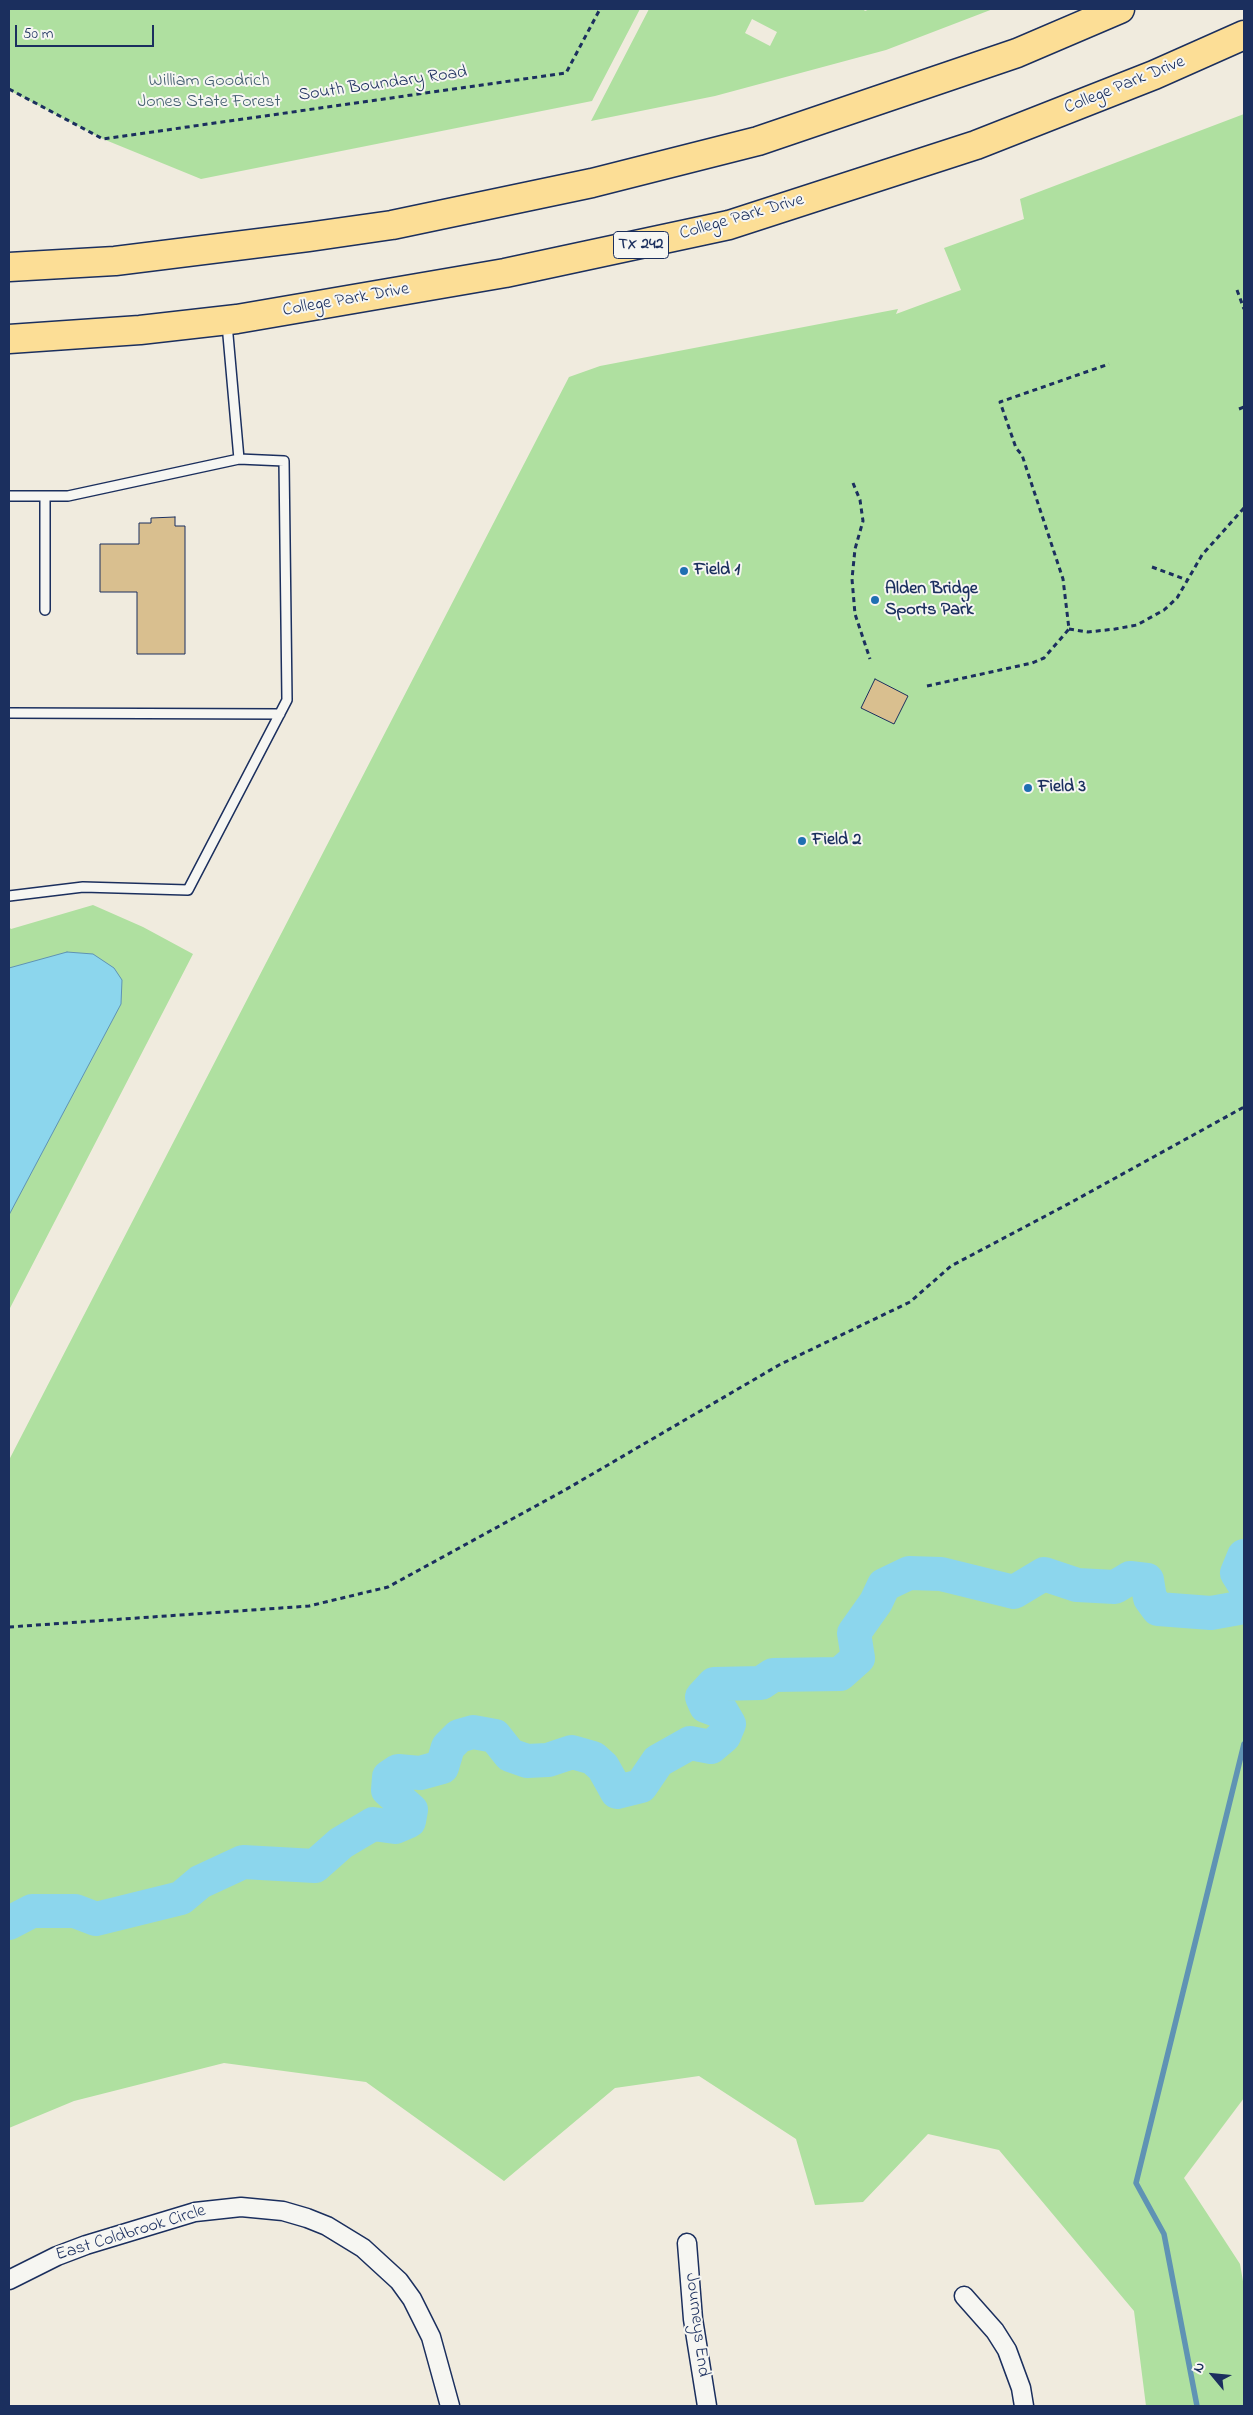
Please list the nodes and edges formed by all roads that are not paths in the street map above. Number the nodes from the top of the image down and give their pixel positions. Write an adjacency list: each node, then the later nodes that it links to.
1 (1120, 9): 3 (main road)
2 (1244, 35): 4 (main road, College Park Drive / TX 242)
3 (9, 267)
4 (227, 320): 5 (main road, College Park Drive / TX 242); 6 (lane)
5 (9, 339)
6 (239, 459): 8 (lane); 11 (lane)
7 (9, 496): 8 (lane)
8 (45, 496): 9 (lane)
9 (45, 610)
10 (9, 713): 11 (lane)
11 (280, 714): 12 (lane)
12 (9, 896)
13 (687, 2243): 17 (street, Journeys End)
14 (9, 2280): 16 (street, East Coldbrook Circle)
15 (964, 2296): 18 (street)
16 (450, 2406)
17 (707, 2406)
18 (1024, 2406)

